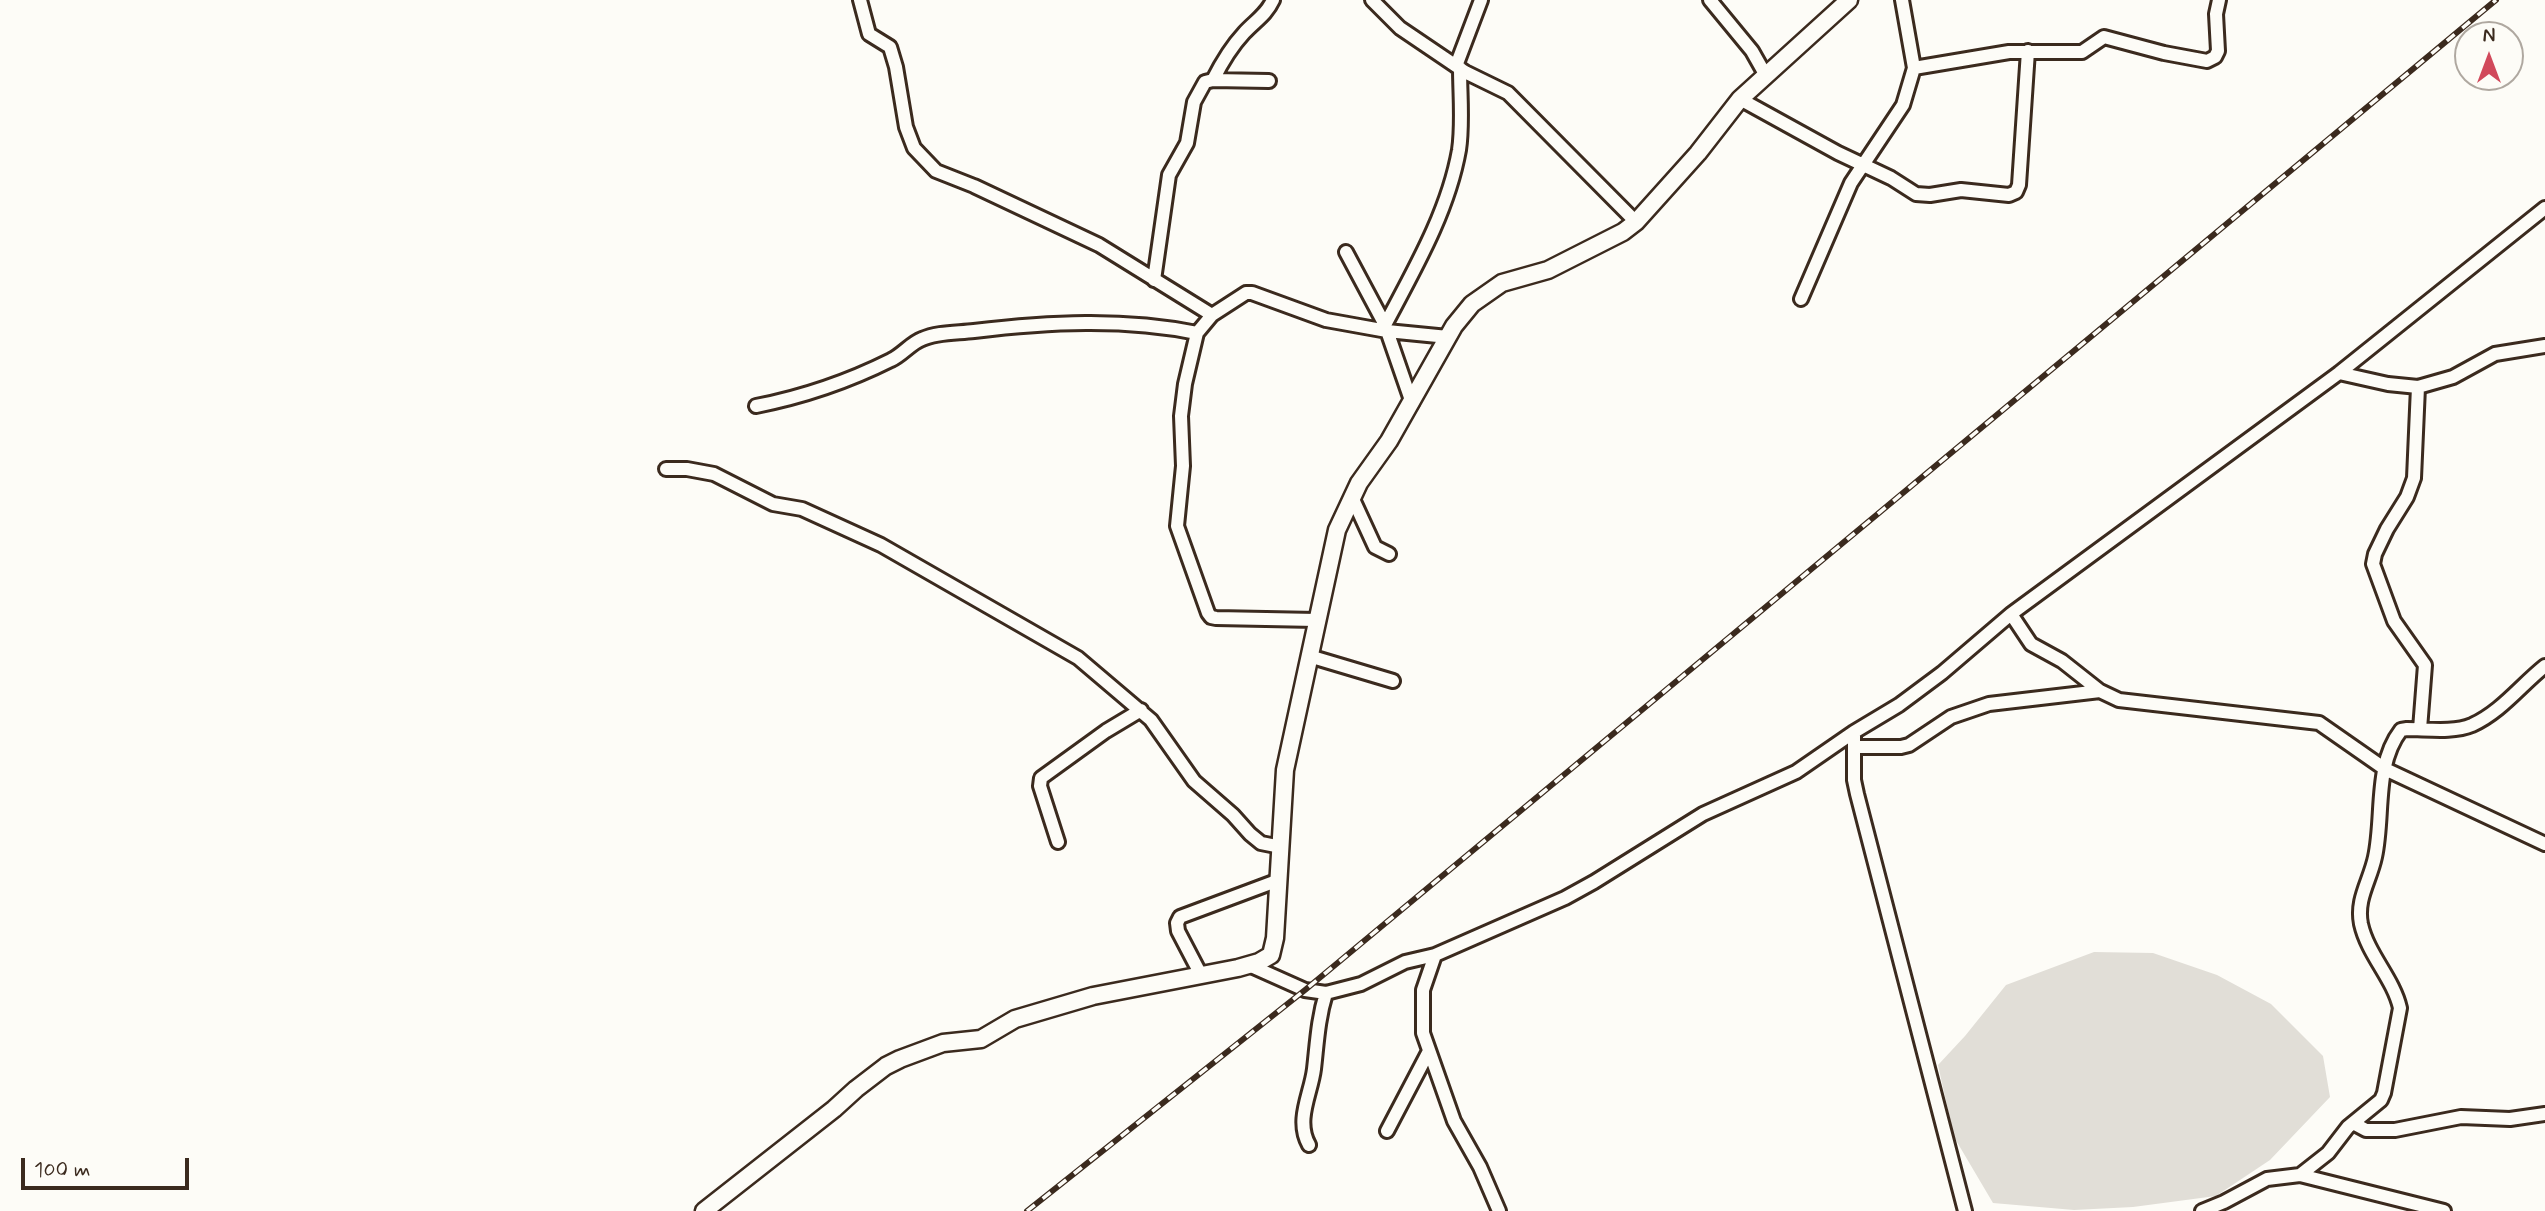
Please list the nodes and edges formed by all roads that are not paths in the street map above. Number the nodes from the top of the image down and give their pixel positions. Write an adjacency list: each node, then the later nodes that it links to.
1 (860, 0): 20 (street)
2 (1273, 0): 13 (street)
3 (1372, 0): 10 (street)
4 (1481, 0): 10 (street)
5 (1710, 0): 12 (street)
6 (1849, 0): 12 (street)
7 (1902, 0): 11 (street)
8 (2219, 0): 9 (street)
9 (2028, 51): 11 (street); 16 (street)
10 (1458, 67): 18 (street); 23 (street)
11 (1914, 68): 16 (street)
12 (1765, 74): 15 (street)
13 (1213, 80): 14 (street); 20 (street)
14 (1269, 81)
15 (1740, 99): 16 (street); 18 (street)
16 (1864, 163): 21 (street)
17 (2545, 208): 27 (street)
18 (1636, 222): 25 (street)
19 (1346, 252): 23 (street)
20 (1154, 280): 22 (street)
21 (1801, 299)
22 (1212, 315): 23 (street); 24 (street)
23 (1386, 328): 25 (street); 29 (street)
24 (1197, 333): 30 (street); 35 (street)
25 (1448, 337): 29 (street)
26 (2545, 346): 28 (street)
27 (2339, 373): 28 (street); 34 (street)
28 (2418, 387): 41 (street)
29 (1412, 404): 32 (street)
30 (756, 405)
31 (666, 469): 40 (street)
32 (1352, 497): 33 (street); 35 (street)
33 (1389, 554)
34 (2011, 614): 39 (street); 42 (street)
35 (1317, 620): 36 (street)
36 (1309, 656): 38 (street); 47 (street)
37 (2545, 666): 41 (street)
38 (1393, 681)
39 (2100, 691): 43 (street); 44 (street)
40 (1141, 710): 45 (street); 47 (street)
41 (2420, 729): 44 (street)
42 (1854, 732): 43 (street); 49 (street)
43 (1854, 747): 61 (street)
44 (2385, 769): 46 (street); 55 (street)
45 (1058, 842)
46 (2545, 845)
47 (1281, 847): 48 (street)
48 (1279, 880): 50 (street); 51 (street)
49 (1435, 955): 52 (street); 53 (street)
50 (1249, 965): 51 (street); 52 (street)
51 (1201, 975): 59 (street)
52 (1326, 993): 57 (street)
53 (1430, 1051): 56 (street); 60 (street)
54 (2545, 1114): 55 (street)
55 (2353, 1123): 58 (street)
56 (1387, 1131)
57 (1309, 1144)
58 (2300, 1175): 62 (street); 63 (street)
59 (704, 1211)
60 (1499, 1211)
61 (1965, 1211)
62 (2202, 1211)
63 (2444, 1211)

